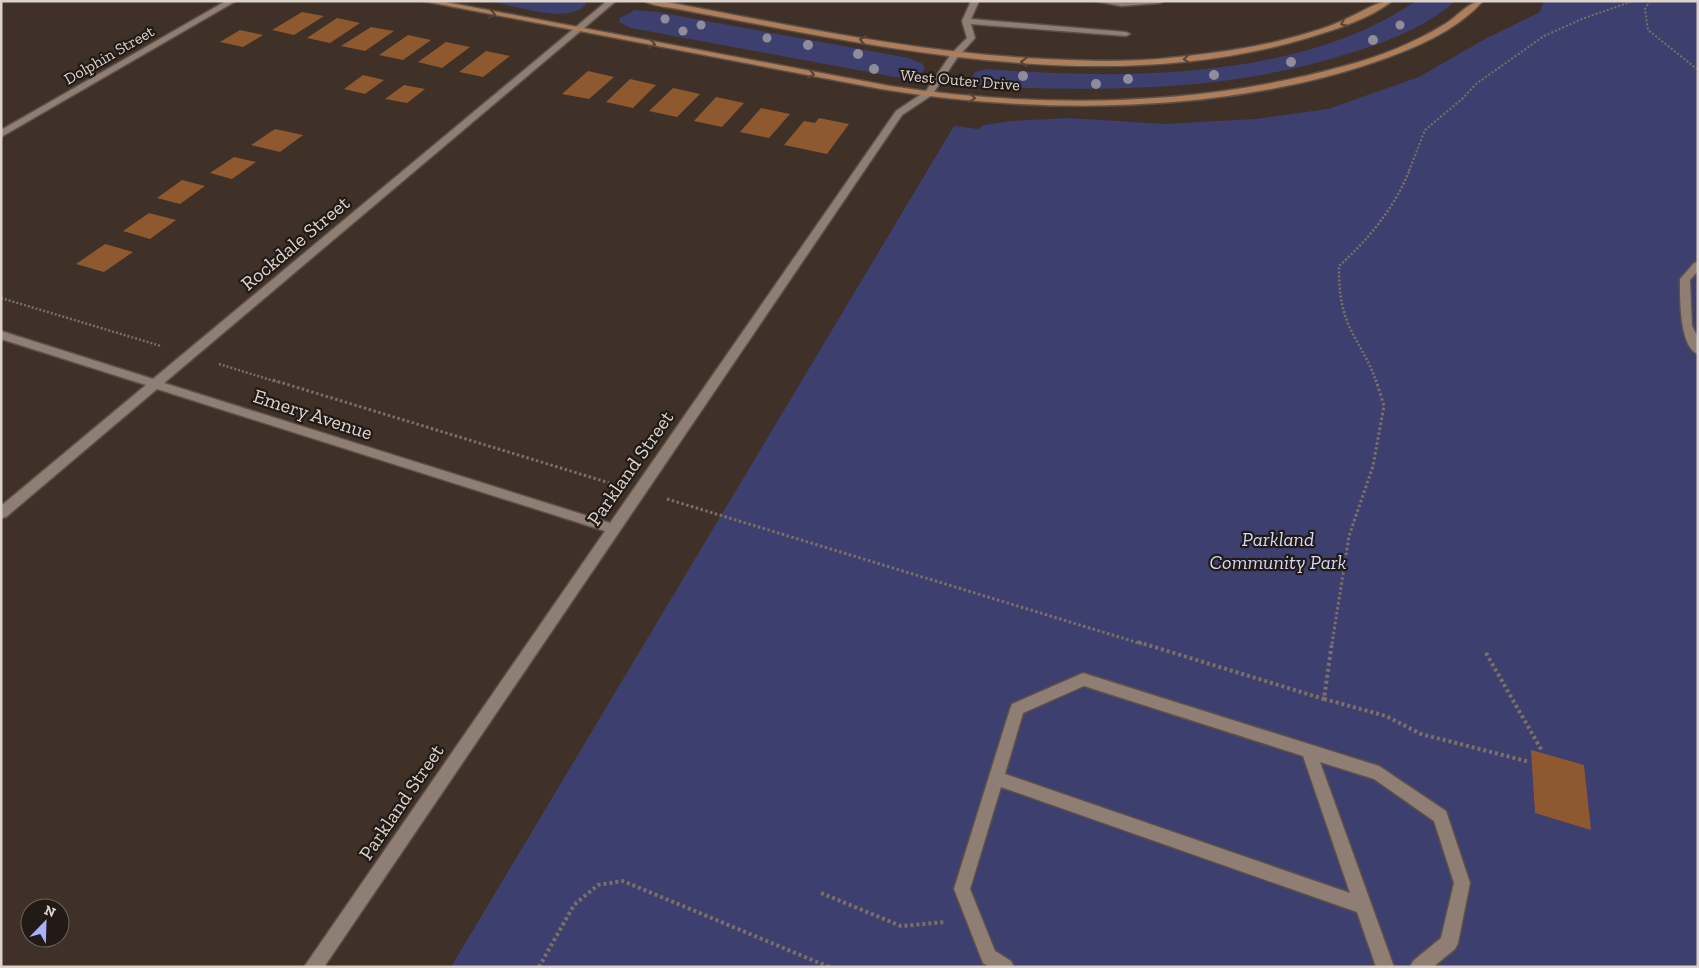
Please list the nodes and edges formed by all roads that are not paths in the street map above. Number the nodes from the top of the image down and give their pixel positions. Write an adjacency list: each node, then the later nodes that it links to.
1 (232, 1): 15 (street, Dolphin Street)
2 (427, 1): 11 (main road, West Outer Drive, one-way to 11)
3 (612, 1): 11 (street, Rockdale Street)
4 (648, 1): 13 (main road, West Outer Drive, one-way to 4)
5 (975, 1): 10 (street, Parkland Street)
6 (1099, 1): 7 (street)
7 (1160, 1)
8 (1388, 1): 13 (main road, West Outer Drive, one-way to 13)
9 (1479, 1): 14 (main road, West Outer Drive, one-way to 9)
10 (966, 20): 12 (street); 13 (street, Parkland Street)
11 (577, 30): 14 (main road, West Outer Drive, one-way to 14); 19 (street, Rockdale Street)
12 (1126, 34)
13 (954, 56): 14 (street, Parkland Street)
14 (929, 94): 21 (street, Parkland Street)
15 (1, 134)
16 (1698, 265): 18 (street)
17 (1, 335): 19 (street, Emery Avenue)
18 (1698, 350)
19 (156, 384): 20 (street, Rockdale Street); 21 (street, Emery Avenue)
20 (1, 513)
21 (612, 529): 25 (street, Parkland Street)
22 (1309, 751): 23 (street); 24 (street); 28 (street)
23 (996, 778): 24 (street); 26 (street)
24 (1362, 905): 27 (street)
25 (313, 967)
26 (1004, 967)
27 (1385, 967)
28 (1419, 967)

